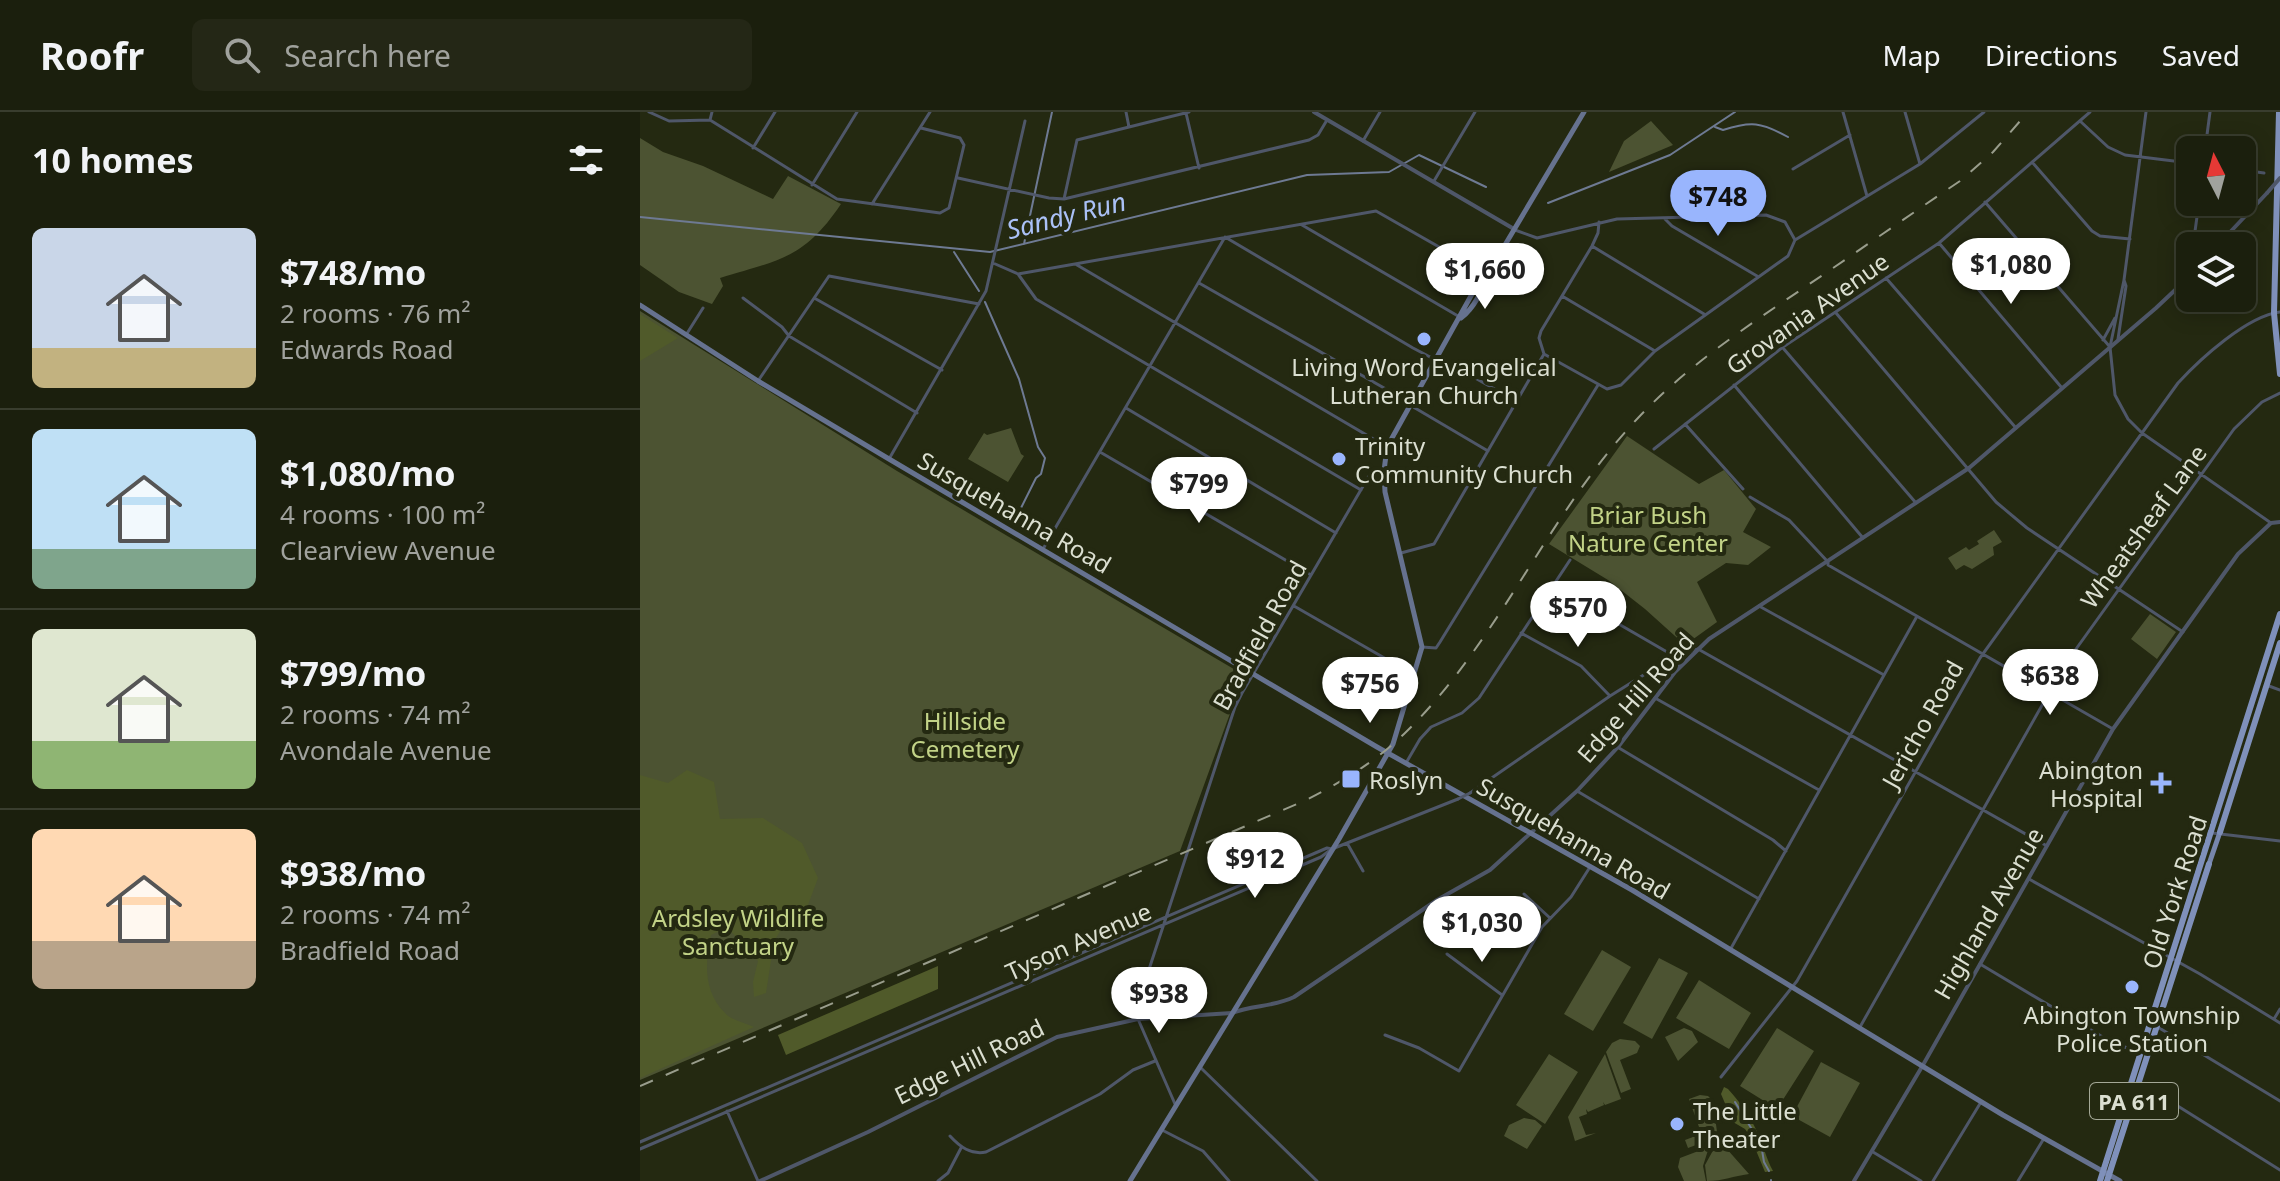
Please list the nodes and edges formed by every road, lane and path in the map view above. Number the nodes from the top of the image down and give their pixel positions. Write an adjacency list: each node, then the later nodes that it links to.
1 (649, 112): 19 (street)
2 (712, 112): 19 (street)
3 (775, 112): 28 (street)
4 (857, 112): 40 (street)
5 (930, 112): 24 (street)
6 (1126, 112): 23 (street)
7 (1187, 112): 23 (street); 33 (street)
8 (1314, 112): 20 (street)
9 (1380, 112): 27 (street)
10 (1475, 112): 39 (street)
11 (1583, 112): 51 (main road)
12 (1843, 112): 25 (street)
13 (1905, 112): 32 (street)
14 (1984, 112): 32 (street)
15 (2090, 112): 22 (street, Grovania Avenue)
16 (2146, 112): 29 (street)
17 (2210, 112): 26 (street)
18 (2279, 112): 73 (highway)
19 (710, 120): 28 (street)
20 (1327, 120): 27 (street); 33 (street)
21 (1025, 121): 41 (street)
22 (2080, 121): 29 (street); 31 (street, Grovania Avenue)
23 (1129, 127): 44 (street)
24 (921, 128): 37 (street); 46 (street)
25 (1850, 135): 34 (street); 43 (street)
26 (2207, 136)
27 (1363, 141): 39 (street)
28 (753, 148): 40 (street)
29 (2140, 156): 30 (street); 54 (street)
30 (2176, 161)
31 (2032, 162): 45 (street, Grovania Avenue); 54 (street)
32 (1920, 164): 43 (street)
33 (1199, 168): 44 (street)
34 (1793, 169)
35 (2256, 172): 36 (street)
36 (2264, 173)
37 (958, 178): 41 (street); 46 (street)
38 (2280, 178): 52 (street, bridge)
39 (1434, 181): 51 (street)
40 (812, 185): 46 (street)
41 (1009, 188): 44 (street); 58 (street)
42 (1716, 189): 47 (street)
43 (1867, 196): 55 (street)
44 (1064, 199)
45 (1985, 202): 56 (street, Grovania Avenue); 81 (street)
46 (872, 204)
47 (1717, 216): 48 (street); 55 (street)
48 (1664, 218): 49 (street); 62 (street)
49 (1599, 222): 51 (street); 57 (street)
50 (1301, 224): 53 (street); 61 (street); 77 (street)
51 (1514, 229): 61 (main road)
52 (2230, 232)
53 (1225, 237): 59 (street); 65 (street); 87 (street)
54 (2130, 239): 64 (street)
55 (1795, 240): 62 (street)
56 (1939, 243): 63 (street, Grovania Avenue); 94 (street)
57 (1592, 246): 67 (street); 75 (street)
58 (993, 263): 60 (street); 70 (street)
59 (1074, 263): 60 (street); 78 (street)
60 (1018, 274): 88 (street)
61 (1487, 274): 77 (main road)
62 (1757, 276): 75 (street)
63 (1886, 278): 74 (street, Grovania Avenue); 101 (street)
64 (2124, 280): 76 (street); 82 (street)
65 (1199, 283): 78 (street); 97 (street)
66 (2176, 288): 82 (street, Edge Hill Road)
67 (1562, 296): 85 (street); 86 (street)
68 (743, 298): 80 (street)
69 (816, 298): 70 (street); 80 (street); 89 (street)
70 (979, 304): 89 (street)
71 (640, 305): 79 (main road, Susquehanna Road)
72 (703, 308): 79 (street)
73 (2277, 312): 90 (highway); 102 (street, Jericho Road)
74 (1836, 313): 83 (street, Grovania Avenue); 108 (street)
75 (1704, 314): 85 (street)
76 (2117, 314): 81 (street); 84 (street)
77 (1461, 318): 87 (main road)
78 (1175, 323): 88 (street); 103 (street)
79 (686, 335): 91 (main road, Susquehanna Road)
80 (789, 336): 91 (street); 99 (street)
81 (2103, 340): 84 (street)
82 (2118, 341): 84 (street, Edge Hill Road)
83 (1783, 347): 93 (street, Grovania Avenue); 114 (street)
84 (2110, 347): 94 (street, Edge Hill Road); 102 (street)
85 (1655, 351): 92 (street)
86 (1544, 354): 92 (street); 96 (street)
87 (1438, 359): 96 (street); 97 (main road)
88 (1150, 366): 98 (street); 112 (street)
89 (942, 370): 99 (street)
90 (2280, 374)
91 (758, 381): 107 (main road, Susquehanna Road)
92 (1598, 385): 134 (street)
93 (1734, 385): 100 (street, Grovania Avenue); 118 (street)
94 (2062, 388): 101 (street, Edge Hill Road)
95 (2280, 393): 110 (street, Wheatsheaf Lane)
96 (1516, 401): 105 (street)
97 (1411, 405): 103 (main road); 105 (street)
98 (1125, 408): 106 (street); 117 (street)
99 (917, 413): 107 (street)
100 (1685, 424): 104 (street, Grovania Avenue); 111 (street)
101 (2016, 428): 108 (street, Edge Hill Road)
102 (2142, 433): 110 (street); 120 (street, Jericho Road)
103 (1387, 447): 109 (main road)
104 (1654, 449)
105 (1488, 451): 121 (street)
106 (1100, 452): 119 (street); 124 (street)
107 (889, 459): 119 (main road, Susquehanna Road)
108 (1969, 468): 114 (street, Edge Hill Road); 120 (street)
109 (1384, 471): 112 (street, Bradfield Road); 121 (main road)
110 (2202, 475): 116 (street); 126 (street, Wheatsheaf Lane)
111 (1743, 489)
112 (1361, 490): 117 (street, Bradfield Road)
113 (1750, 497): 123 (street)
114 (1916, 503): 118 (street, Edge Hill Road)
115 (2280, 522): 116 (street)
116 (2271, 523): 131 (street, Highland Avenue)
117 (1336, 533): 124 (street, Bradfield Road)
118 (1863, 538): 123 (street, Edge Hill Road)
119 (1043, 549): 139 (main road, Susquehanna Road)
120 (2059, 549): 126 (street); 136 (street, Jericho Road)
121 (1401, 553): 134 (main road)
122 (1570, 560): 125 (street)
123 (1828, 562): 128 (street, Edge Hill Road); 130 (street)
124 (1312, 575): 127 (street, Bradfield Road)
125 (1553, 586): 132 (street); 137 (street)
126 (2119, 589): 131 (street); 145 (street, Wheatsheaf Lane)
127 (1294, 606): 139 (street, Bradfield Road); 140 (street)
128 (1759, 606): 135 (street, Edge Hill Road); 141 (street)
129 (2280, 614): 142 (highway, Old York Road / PA 611)
130 (1917, 617): 136 (street); 141 (street)
131 (2183, 632): 148 (street, Highland Avenue)
132 (1521, 633): 146 (street); 152 (street)
133 (2280, 643): 143 (highway, Old York Road / PA 611)
134 (1422, 647): 140 (main road)
135 (1698, 649): 137 (street, Tyson Avenue); 138 (street, Edge Hill Road); 149 (street)
136 (1983, 655): 145 (street); 153 (street, Jericho Road)
137 (1674, 656): 138 (street); 146 (street, Tyson Avenue)
138 (1680, 667): 147 (street, Edge Hill Road)
139 (1254, 673): 151 (main road, Susquehanna Road); 171 (street, Bradfield Road)
140 (1414, 675): 151 (main road)
141 (1884, 675): 149 (street)
142 (2259, 682): 143 (street); 158 (highway, Old York Road / PA 611)
143 (2267, 685): 144 (street); 157 (highway, Old York Road / PA 611)
144 (2280, 690)
145 (2049, 692): 148 (street); 156 (street, Wheatsheaf Lane)
146 (1610, 696): 161 (street, Tyson Avenue, bridge)
147 (1655, 698): 150 (street, Edge Hill Road); 154 (street)
148 (2113, 729): 162 (street, Highland Avenue)
149 (1851, 737): 153 (street); 154 (street)
150 (1618, 747): 155 (street, Edge Hill Road); 164 (street)
151 (1389, 753): 152 (main road, Susquehanna Road); 163 (main road)
152 (1406, 763): 159 (main road, Susquehanna Road)
153 (1916, 772): 156 (street); 180 (street, Jericho Road)
154 (1819, 790): 164 (street)
155 (1577, 791): 159 (street, Edge Hill Road); 170 (street)
156 (1983, 810): 162 (street); 188 (street, Wheatsheaf Lane)
157 (2220, 832): 158 (street); 160 (street); 165 (main road, Old York Road / PA 611)
158 (2212, 833): 176 (highway, Old York Road / PA 611)
159 (1531, 834): 166 (main road, Susquehanna Road); 183 (street, Edge Hill Road)
160 (2280, 841)
161 (1347, 843): 163 (street, Tyson Avenue); 167 (street)
162 (2047, 846): 168 (street, Highland Avenue)
163 (1332, 849): 171 (street, Tyson Avenue); 173 (street, Tyson Avenue); 183 (main road)
164 (1786, 851): 170 (street)
165 (2209, 864): 176 (highway, Old York Road / PA 611)
166 (1590, 867): 172 (street); 174 (main road, Susquehanna Road)
167 (1363, 871)
168 (2029, 879): 176 (street); 177 (street, Highland Avenue)
169 (1524, 894): 172 (street)
170 (1759, 899): 174 (street)
171 (1165, 917): 173 (street, Bradfield Road); 178 (street, Tyson Avenue)
172 (1550, 918): 181 (street)
173 (1163, 924): 179 (street, Tyson Avenue); 184 (street, Bradfield Road)
174 (1730, 950): 180 (main road, Susquehanna Road)
175 (1447, 954): 181 (street)
176 (2174, 960): 185 (street); 187 (highway, Old York Road / PA 611)
177 (1980, 964): 190 (street); 192 (street, Highland Avenue)
178 (1032, 974): 179 (street); 198 (street, Tyson Avenue)
179 (1035, 980): 200 (street, Tyson Avenue)
180 (1793, 987): 188 (main road, Susquehanna Road); 194 (street, Jericho Road)
181 (1502, 995): 189 (street)
182 (2280, 1009): 185 (street)
183 (1232, 1013): 184 (street, Edge Hill Road); 193 (main road)
184 (1138, 1019): 191 (street); 211 (street, Edge Hill Road)
185 (2274, 1019): 186 (street)
186 (2280, 1023)
187 (2155, 1024): 190 (highway, Old York Road / PA 611); 197 (street)
188 (1860, 1027): 192 (main road, Susquehanna Road)
189 (1385, 1035)
190 (2145, 1054): 195 (highway, Old York Road / PA 611); 209 (highway, Old York Road / PA 611)
191 (1155, 1061): 199 (street); 205 (street)
192 (1923, 1065): 196 (main road, Susquehanna Road); 207 (street, Highland Avenue)
193 (1201, 1068): 199 (main road); 210 (street)
194 (1721, 1077)
195 (2140, 1083): 208 (street); 209 (highway, Old York Road / PA 611)
196 (1982, 1101): 203 (main road, Susquehanna Road); 218 (street)
197 (2280, 1101)
198 (725, 1106): 200 (street); 204 (street, Tyson Avenue)
199 (1176, 1106): 201 (main road)
200 (728, 1112): 206 (street, Tyson Avenue); 211 (street)
201 (1162, 1130): 213 (main road); 214 (street)
202 (950, 1136): 205 (street)
203 (2044, 1139): 209 (main road, Susquehanna Road); 219 (street)
204 (640, 1142)
205 (961, 1148): 212 (street)
206 (640, 1149)
207 (1872, 1151): 216 (street, Highland Avenue); 217 (street)
208 (2280, 1170)
209 (2105, 1178): 220 (main road, Susquehanna Road)
210 (1311, 1179): 215 (street)
211 (759, 1181)
212 (938, 1181)
213 (1130, 1181)
214 (1229, 1181)
215 (1317, 1181)
216 (1854, 1181)
217 (1921, 1181)
218 (1933, 1181)
219 (2018, 1181)
220 (2120, 1181)

